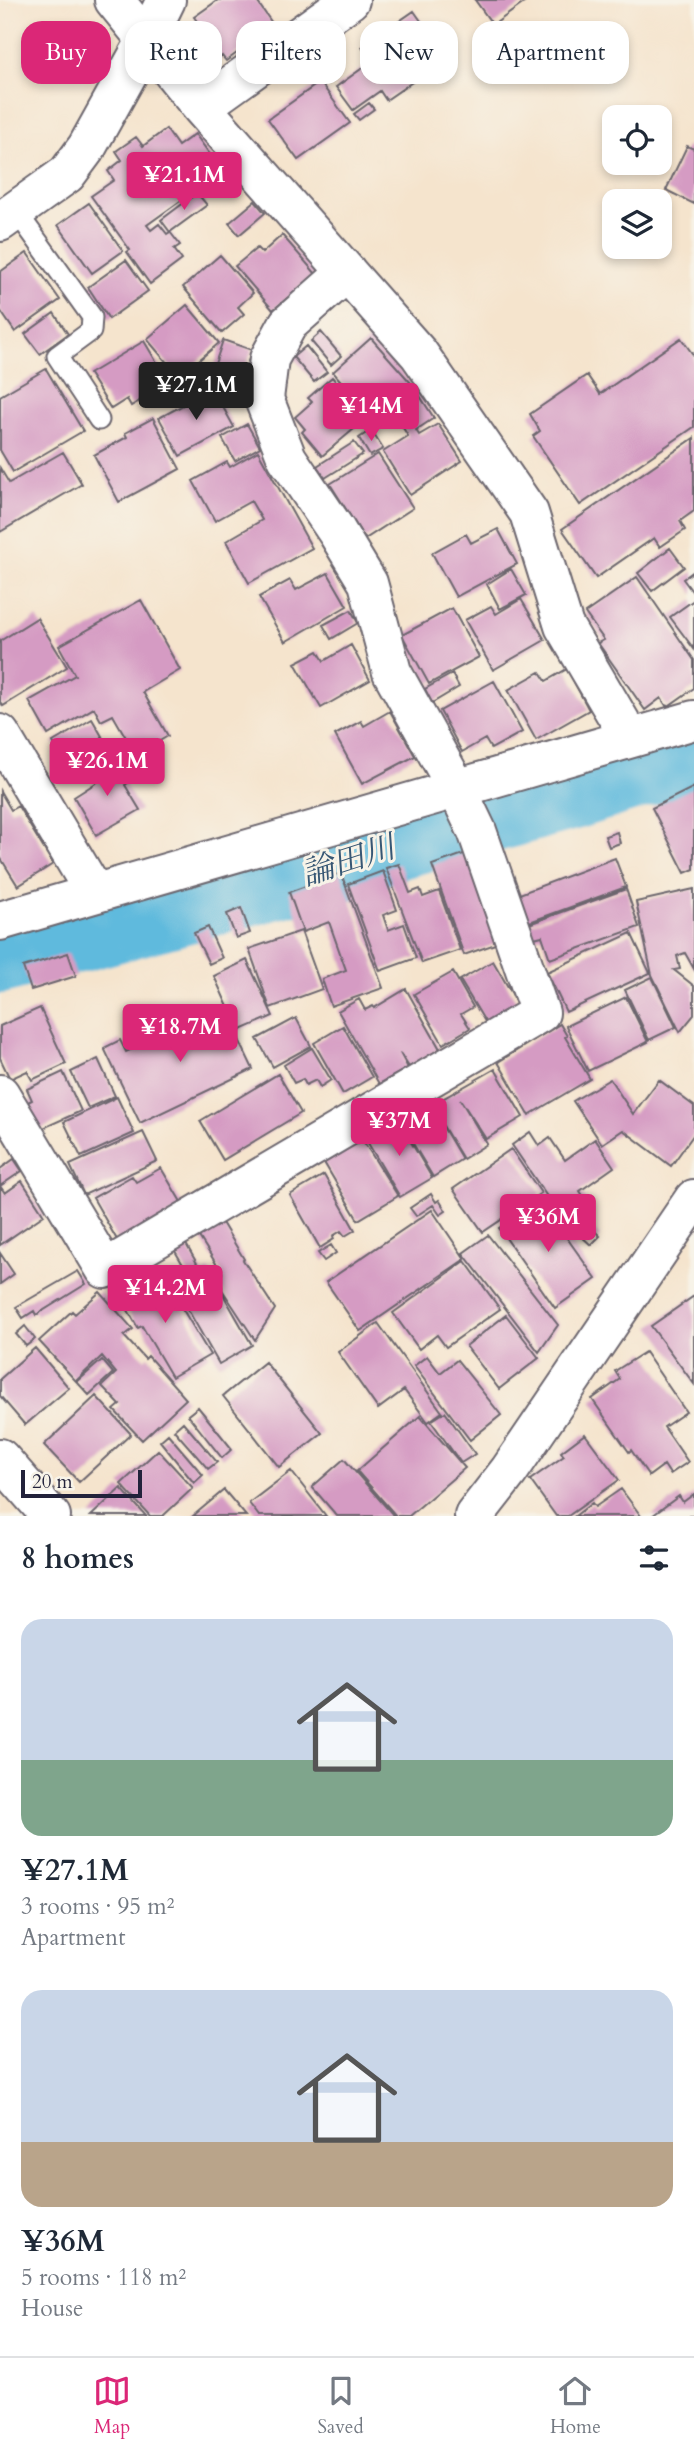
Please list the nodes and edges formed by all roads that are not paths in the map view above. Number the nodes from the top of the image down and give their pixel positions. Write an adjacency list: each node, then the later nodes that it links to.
1 (114, 0): 4 (street)
2 (166, 0): 5 (street)
3 (350, 0): 8 (street)
4 (130, 21)
5 (156, 21)
6 (125, 79): 9 (street)
7 (182, 84): 8 (street)
8 (201, 107): 10 (street)
9 (8, 216): 11 (lane)
10 (347, 272): 14 (street); 15 (street)
11 (99, 420)
12 (694, 720): 14 (street)
13 (0, 734): 16 (street)
14 (630, 738): 15 (street)
15 (466, 807): 16 (street); 18 (street)
16 (94, 892): 17 (street)
17 (0, 921)
18 (0, 1094)
19 (694, 1199): 22 (street)
20 (0, 1458): 21 (street)
21 (51, 1516)
22 (474, 1516)

